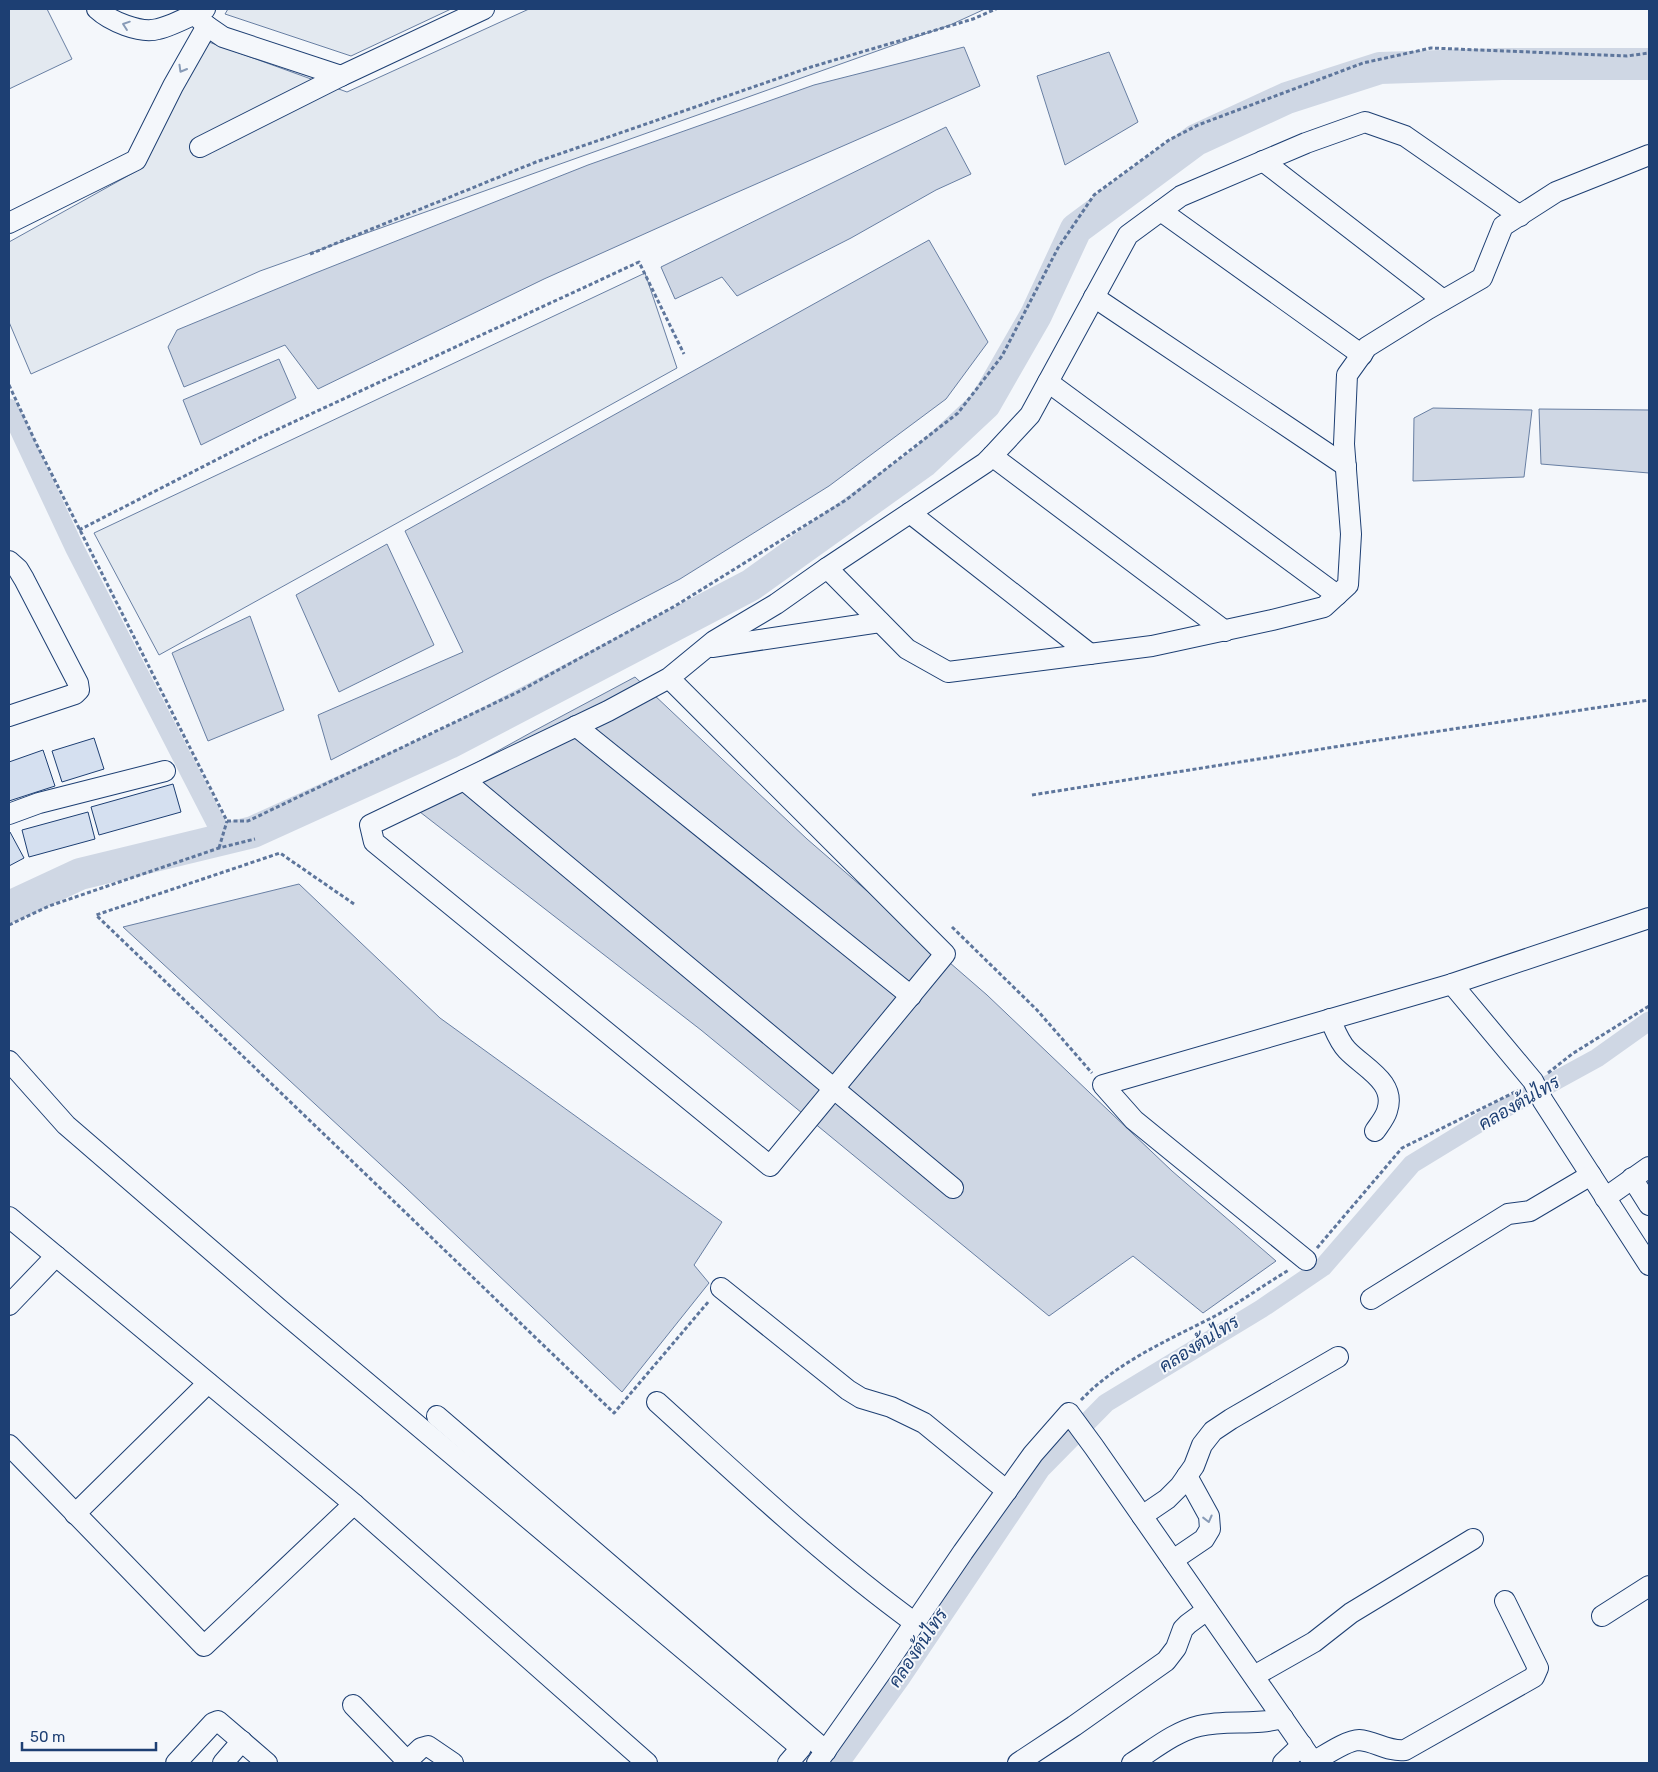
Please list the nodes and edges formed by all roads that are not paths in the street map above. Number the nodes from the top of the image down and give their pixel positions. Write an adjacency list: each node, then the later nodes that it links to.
1 (97, 9): 3 (street, one-way to 1)
2 (484, 9): 4 (street)
3 (202, 16): 4 (street); 10 (street, one-way to 10)
4 (341, 76): 5 (street)
5 (200, 147)
6 (1649, 155): 9 (street)
7 (1263, 161): 8 (street); 9 (street); 12 (street)
8 (1161, 211): 11 (street); 13 (street)
9 (1520, 216): 12 (street)
10 (9, 223)
11 (1094, 297): 14 (street); 16 (street)
12 (1443, 300): 13 (street)
13 (1362, 355): 16 (street)
14 (1048, 382): 15 (street); 20 (street)
15 (992, 456): 17 (street); 22 (street)
16 (1346, 466): 20 (street)
17 (910, 513): 19 (street); 24 (street)
18 (9, 561): 26 (street)
19 (827, 568): 21 (street); 23 (street)
20 (1337, 595): 22 (street)
21 (880, 622): 23 (street); 24 (street)
22 (1225, 630): 24 (street)
23 (706, 648): 25 (street)
24 (1090, 654)
25 (670, 678): 27 (street); 33 (street)
26 (9, 716)
27 (576, 726): 29 (street); 33 (street)
28 (164, 771): 30 (street)
29 (464, 780): 36 (street); 36 (street)
30 (9, 814)
31 (1649, 918): 32 (street)
32 (1452, 984): 34 (street); 39 (street)
33 (910, 996): 36 (street)
34 (1330, 1019): 37 (street); 46 (street)
35 (9, 1061): 81 (street)
36 (834, 1088): 41 (street)
37 (1375, 1131)
38 (1649, 1167): 40 (street)
39 (1591, 1176): 42 (street); 49 (street)
40 (1632, 1178): 42 (street); 43 (street)
41 (953, 1188)
42 (1605, 1198): 47 (street)
43 (1649, 1206)
44 (9, 1217): 45 (street)
45 (56, 1256): 50 (street); 52 (street)
46 (1306, 1260)
47 (1649, 1264)
48 (721, 1288): 57 (street)
49 (1371, 1299)
50 (9, 1304)
51 (1338, 1357): 56 (street)
52 (208, 1383): 58 (street); 59 (street)
53 (656, 1402): 67 (street)
54 (437, 1416): 73 (street)
55 (9, 1445): 59 (street)
56 (1187, 1476): 60 (street); 62 (street, one-way to 62)
57 (1007, 1491): 60 (street); 67 (street)
58 (354, 1504): 59 (street); 80 (street)
59 (76, 1514)
60 (1142, 1516): 62 (street)
61 (1473, 1539): 68 (street)
62 (1172, 1560): 65 (street)
63 (1649, 1586): 66 (street)
64 (1504, 1601): 75 (street)
65 (1208, 1610): 68 (street); 82 (street)
66 (1602, 1616)
67 (915, 1623): 73 (street)
68 (1254, 1676): 70 (street)
69 (353, 1705): 74 (street)
70 (1283, 1718): 72 (street); 83 (street)
71 (242, 1741): 76 (street); 77 (street); 78 (street)
72 (1302, 1745): 75 (street); 84 (street)
73 (821, 1757)
74 (406, 1762): 79 (street)
75 (1313, 1762)
76 (176, 1763)
77 (223, 1763)
78 (267, 1763)
79 (453, 1763)
80 (647, 1763)
81 (788, 1763)
82 (1018, 1763)
83 (1132, 1763)
84 (1283, 1763)

